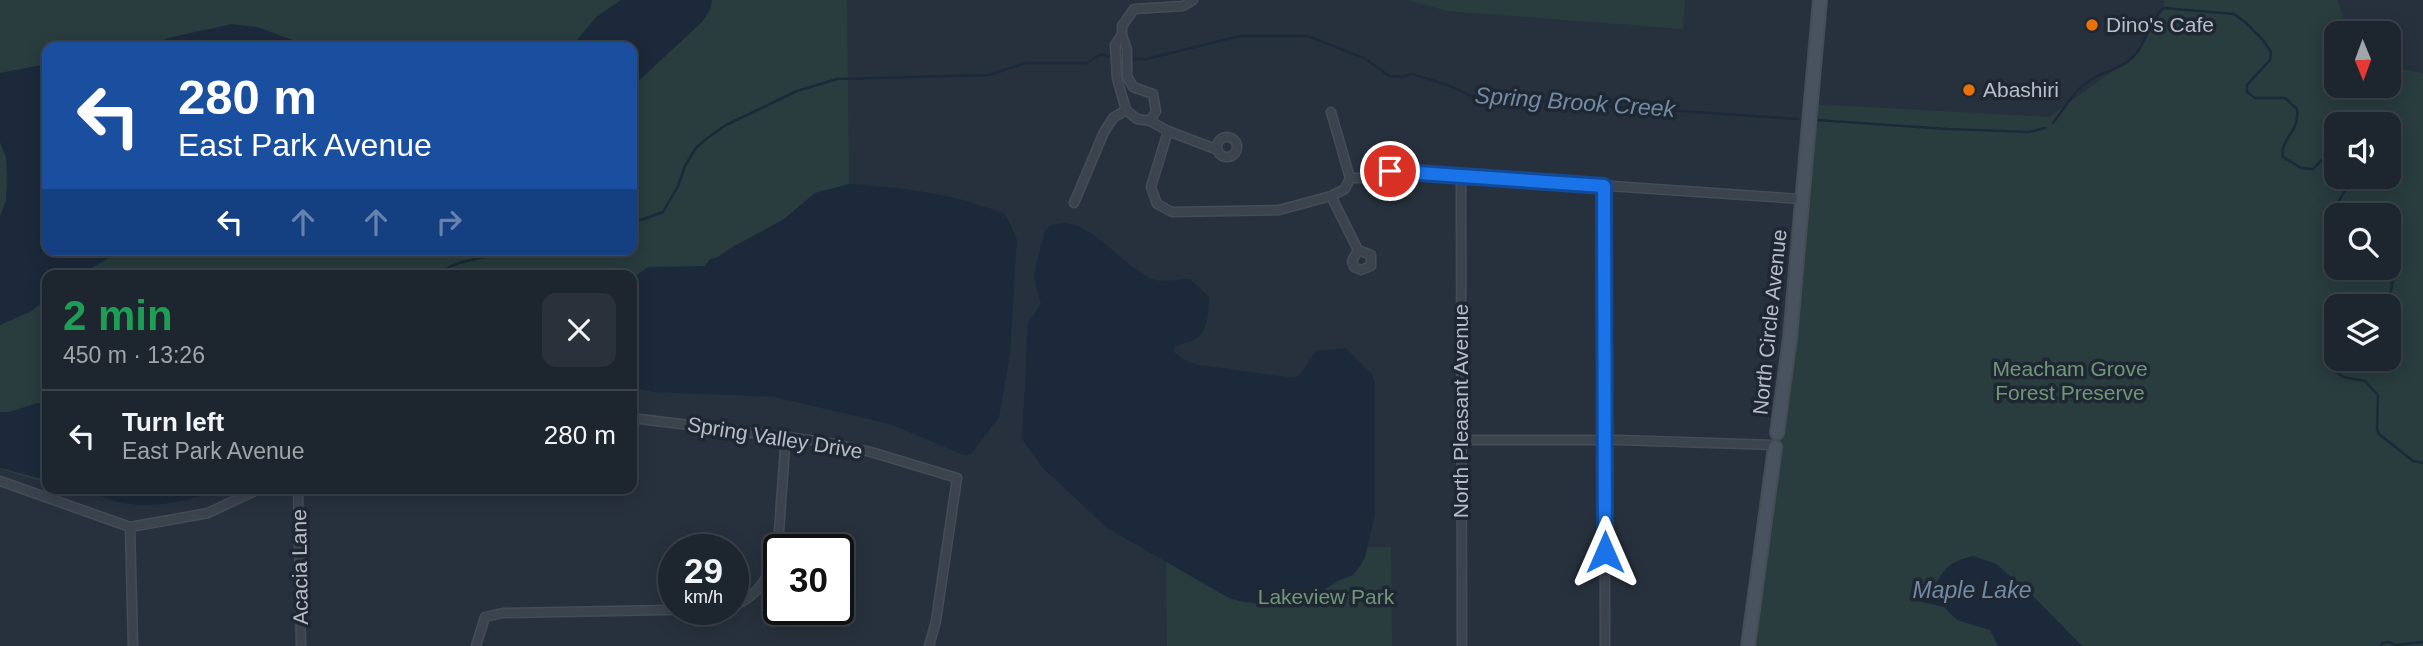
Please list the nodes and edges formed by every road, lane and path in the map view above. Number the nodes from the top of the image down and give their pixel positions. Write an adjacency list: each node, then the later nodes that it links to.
1 (1193, 0): 3 (street)
2 (1821, 0): 15 (street, North Circle Avenue)
3 (1122, 35): 4 (street); 6 (street)
4 (1126, 110): 6 (street); 16 (street)
5 (1331, 112): 12 (street)
6 (1150, 121): 7 (street)
7 (1168, 131): 8 (street); 14 (street)
8 (1218, 150)
9 (1390, 171): 11 (street)
10 (1375, 173): 12 (street)
11 (1461, 176): 13 (street); 22 (street, North Pleasant Avenue)
12 (1350, 178): 14 (street)
13 (1604, 186): 15 (street); 21 (street)
14 (1331, 196): 17 (street)
15 (1801, 199): 19 (street, North Circle Avenue)
16 (1074, 203)
17 (1358, 250)
18 (637, 419): 20 (street, Spring Valley Drive)
19 (1777, 433): 23 (street, North Circle Avenue)
20 (786, 435): 28 (street); 33 (street, Spring Valley Drive)
21 (1604, 439): 22 (street); 23 (street); 35 (street)
22 (1461, 440): 34 (street, North Pleasant Avenue)
23 (1775, 447): 36 (street, North Circle Avenue)
24 (0, 481): 27 (street)
25 (248, 494): 27 (street)
26 (298, 494): 31 (street, Acacia Lane)
27 (130, 527): 30 (street)
28 (749, 595)
29 (658, 610): 32 (street)
30 (133, 646)
31 (301, 646)
32 (477, 646)
33 (929, 646)
34 (1462, 646)
35 (1605, 646)
36 (1748, 646)

